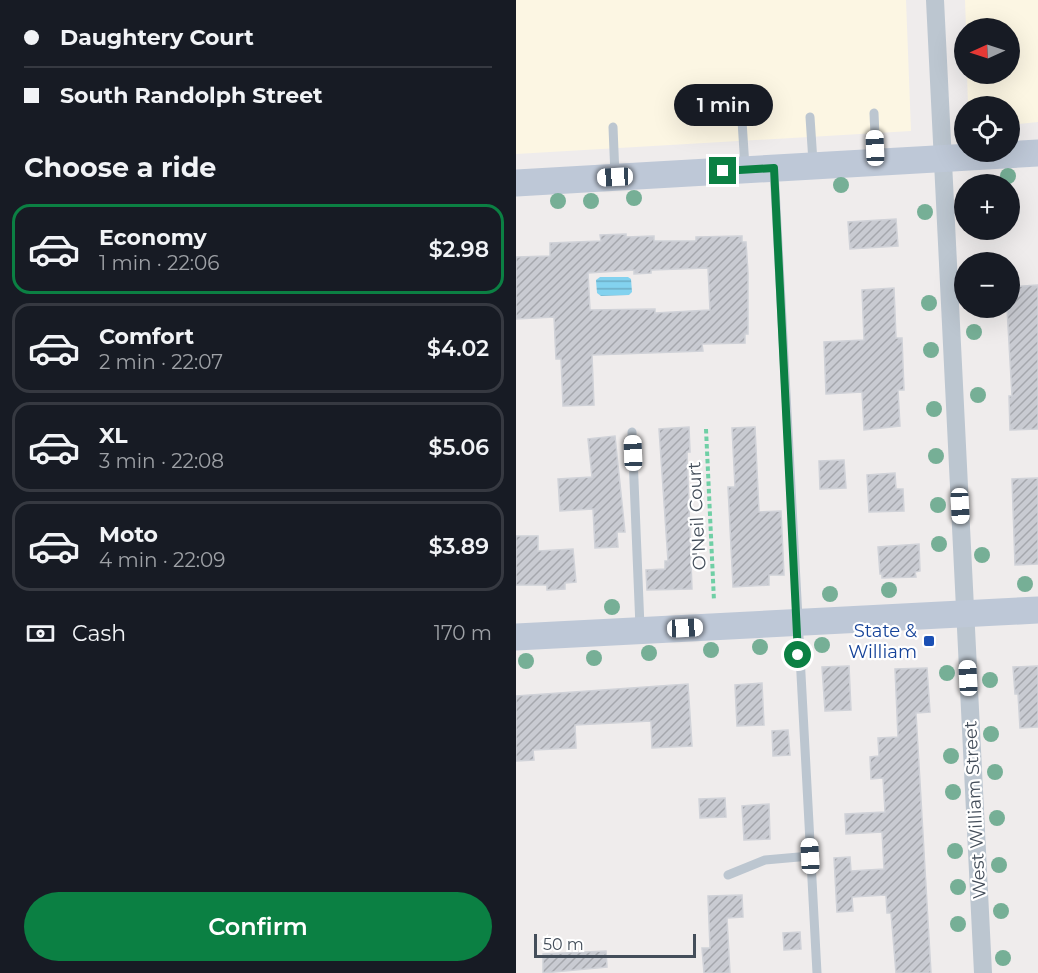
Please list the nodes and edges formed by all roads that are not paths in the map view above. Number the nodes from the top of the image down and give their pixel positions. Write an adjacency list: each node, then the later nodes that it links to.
1 (935, 0): 7 (street, West William Street)
2 (874, 113): 8 (lane)
3 (810, 117): 9 (lane)
4 (742, 120): 11 (lane)
5 (613, 127): 12 (lane)
6 (1038, 153): 7 (main road)
7 (943, 158): 8 (main road); 16 (street, West William Street)
8 (876, 162): 9 (main road)
9 (813, 165): 10 (main road)
10 (774, 168): 11 (main road); 17 (lane)
11 (745, 170): 12 (main road)
12 (615, 177): 13 (main road)
13 (516, 183)
14 (632, 432): 18 (lane)
15 (1038, 610): 16 (main road)
16 (965, 615): 17 (main road); 23 (street, West William Street)
17 (797, 622): 18 (main road); 20 (lane)
18 (641, 630): 19 (main road)
19 (516, 637)
20 (810, 856): 21 (lane); 22 (lane)
21 (728, 875)
22 (817, 973)
23 (983, 973)

